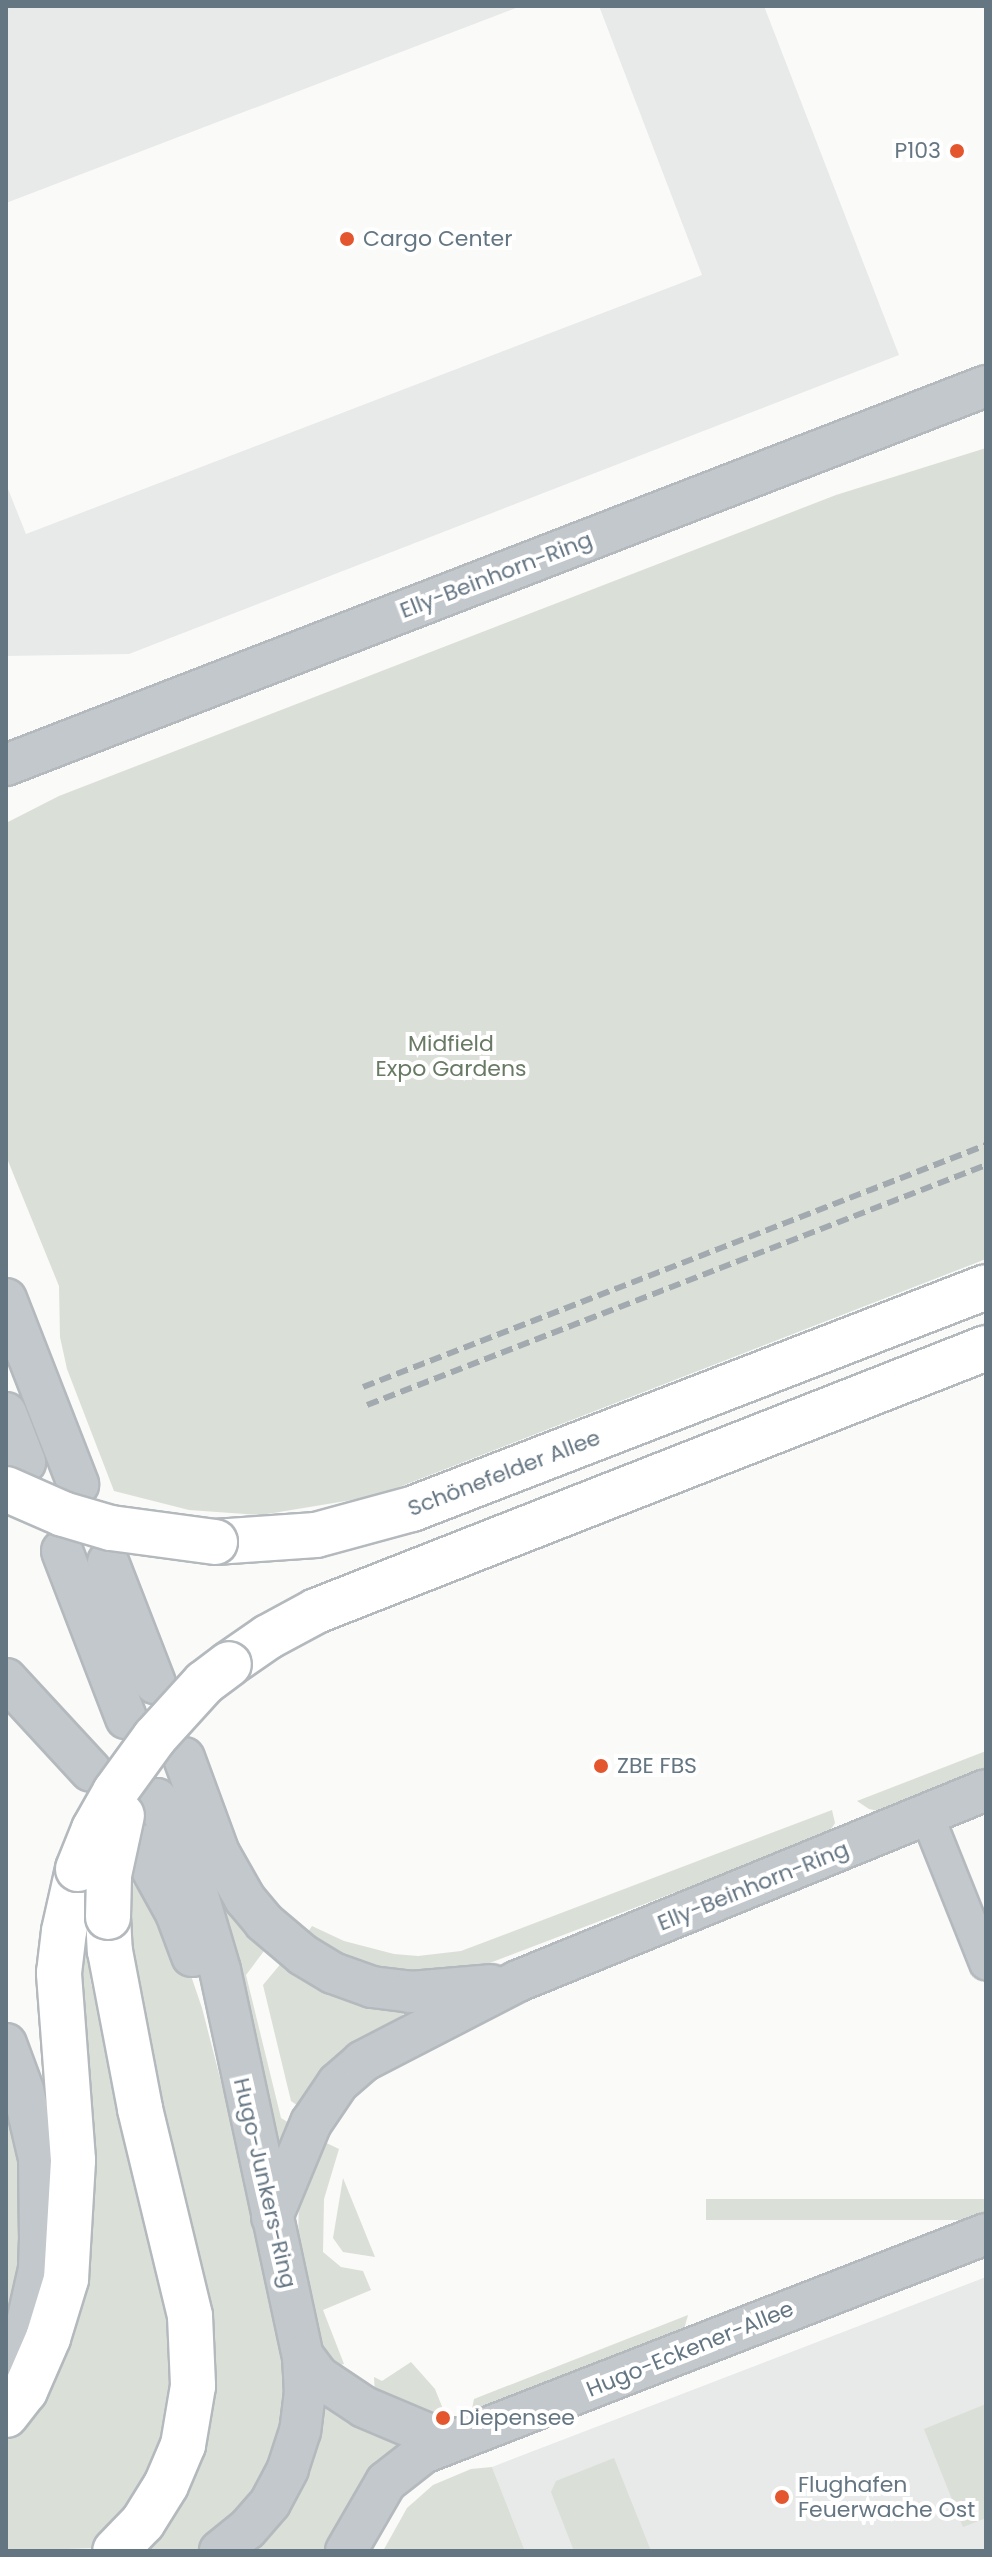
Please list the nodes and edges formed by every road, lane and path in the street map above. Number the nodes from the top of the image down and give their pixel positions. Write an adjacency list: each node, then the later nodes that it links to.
1 (986, 386): 2 (street, Elly-Beinhorn-Ring)
2 (6, 765)
3 (986, 1287): 7 (highway, Schönefelder Allee, bridge)
4 (6, 1299): 8 (street)
5 (986, 1348): 16 (highway, bridge)
6 (6, 1413): 7 (street)
7 (16, 1476)
8 (78, 1484)
9 (62, 1551): 13 (street)
10 (108, 1562): 12 (street)
11 (6, 1679): 15 (street)
12 (155, 1683)
13 (126, 1718)
14 (184, 1758): 21 (street, Elly-Beinhorn-Ring)
15 (91, 1771)
16 (147, 1780): 23 (street, Hugo-Junkers-Ring); 28 (highway, bridge); 30 (highway, bridge)
17 (986, 1790): 18 (street, Elly-Beinhorn-Ring)
18 (926, 1813): 20 (street); 21 (street, Elly-Beinhorn-Ring)
19 (138, 1844): 23 (street)
20 (986, 1963)
21 (518, 1981): 24 (street, Elly-Beinhorn-Ring)
22 (6, 2044): 27 (street)
23 (258, 2161): 24 (street, Hugo-Junkers-Ring)
24 (272, 2217): 26 (street, Hugo-Junkers-Ring)
25 (986, 2234): 29 (street, Hugo-Eckener-Allee)
26 (303, 2356): 29 (street); 31 (street, Hugo-Junkers-Ring)
27 (6, 2375)
28 (6, 2415)
29 (447, 2442): 32 (street, Hugo-Eckener-Allee)
30 (115, 2551)
31 (220, 2551)
32 (346, 2551)

